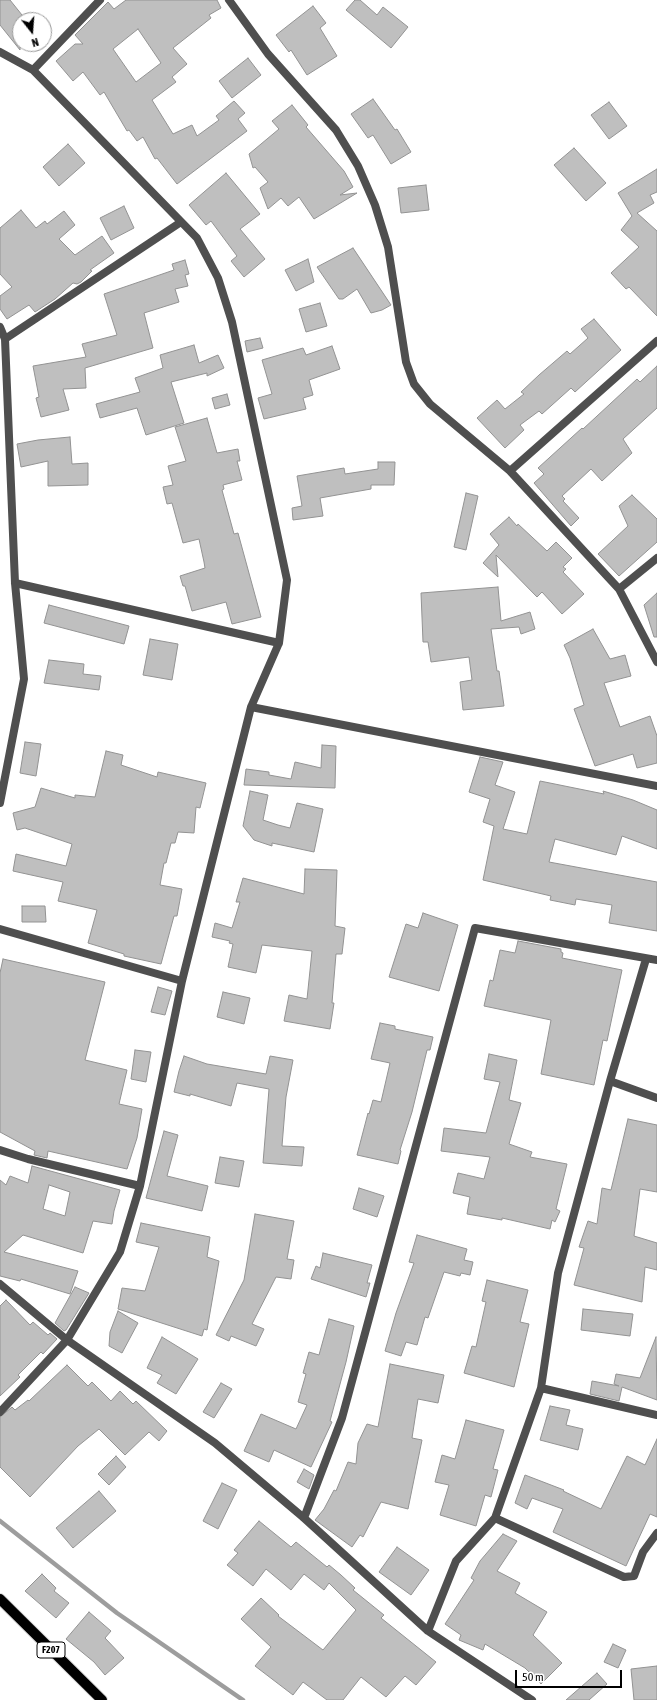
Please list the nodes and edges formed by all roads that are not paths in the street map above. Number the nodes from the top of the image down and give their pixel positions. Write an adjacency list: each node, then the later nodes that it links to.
1 (100, 0): 4 (street)
2 (229, 0): 9 (street)
3 (0, 52): 4 (street)
4 (33, 70): 5 (street)
5 (181, 222): 7 (street); 13 (street)
6 (0, 327): 7 (street)
7 (5, 339): 11 (street)
8 (657, 341): 9 (street)
9 (510, 471): 12 (street)
10 (657, 558): 12 (street)
11 (15, 583): 13 (street); 17 (street)
12 (619, 589): 14 (street)
13 (280, 643): 15 (street)
14 (657, 662)
15 (251, 707): 16 (street); 21 (street)
16 (657, 786)
17 (0, 803)
18 (0, 929): 21 (street)
19 (646, 959): 20 (street); 22 (street); 31 (street)
20 (657, 960)
21 (182, 981): 25 (street)
22 (610, 1081): 23 (street); 28 (street)
23 (657, 1098)
24 (0, 1150): 25 (street)
25 (140, 1186): 27 (street)
26 (0, 1284): 27 (street)
27 (68, 1340): 29 (street); 31 (street)
28 (541, 1388): 30 (street); 32 (street)
29 (0, 1412)
30 (657, 1415)
31 (304, 1518): 35 (street)
32 (495, 1518): 33 (street); 35 (street)
33 (657, 1533)
34 (2, 1605): 36 (main road, F207)
35 (428, 1631): 37 (street)
36 (102, 1700)
37 (532, 1700)

